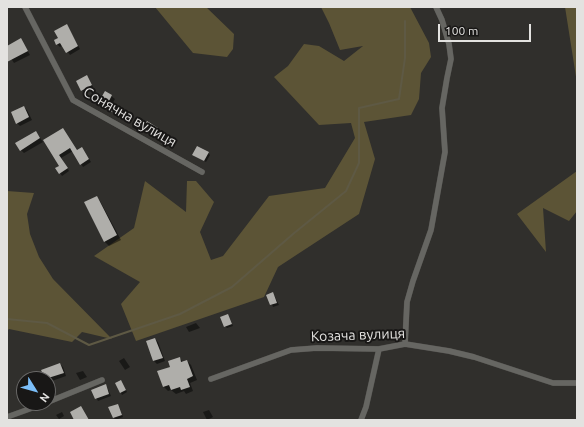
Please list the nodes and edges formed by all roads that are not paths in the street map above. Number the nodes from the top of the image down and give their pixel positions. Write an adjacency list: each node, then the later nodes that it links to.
1 (25, 7): 3 (street, Сонячна вулиця)
2 (436, 7): 4 (street)
3 (202, 172)
4 (405, 344): 5 (street, Козача вулиця); 8 (street, Козача вулиця)
5 (379, 349): 6 (street, Козача вулиця); 12 (street)
6 (211, 379)
7 (102, 380): 9 (street)
8 (577, 383)
9 (56, 399)
10 (24, 411): 11 (street)
11 (7, 417)
12 (361, 420)

